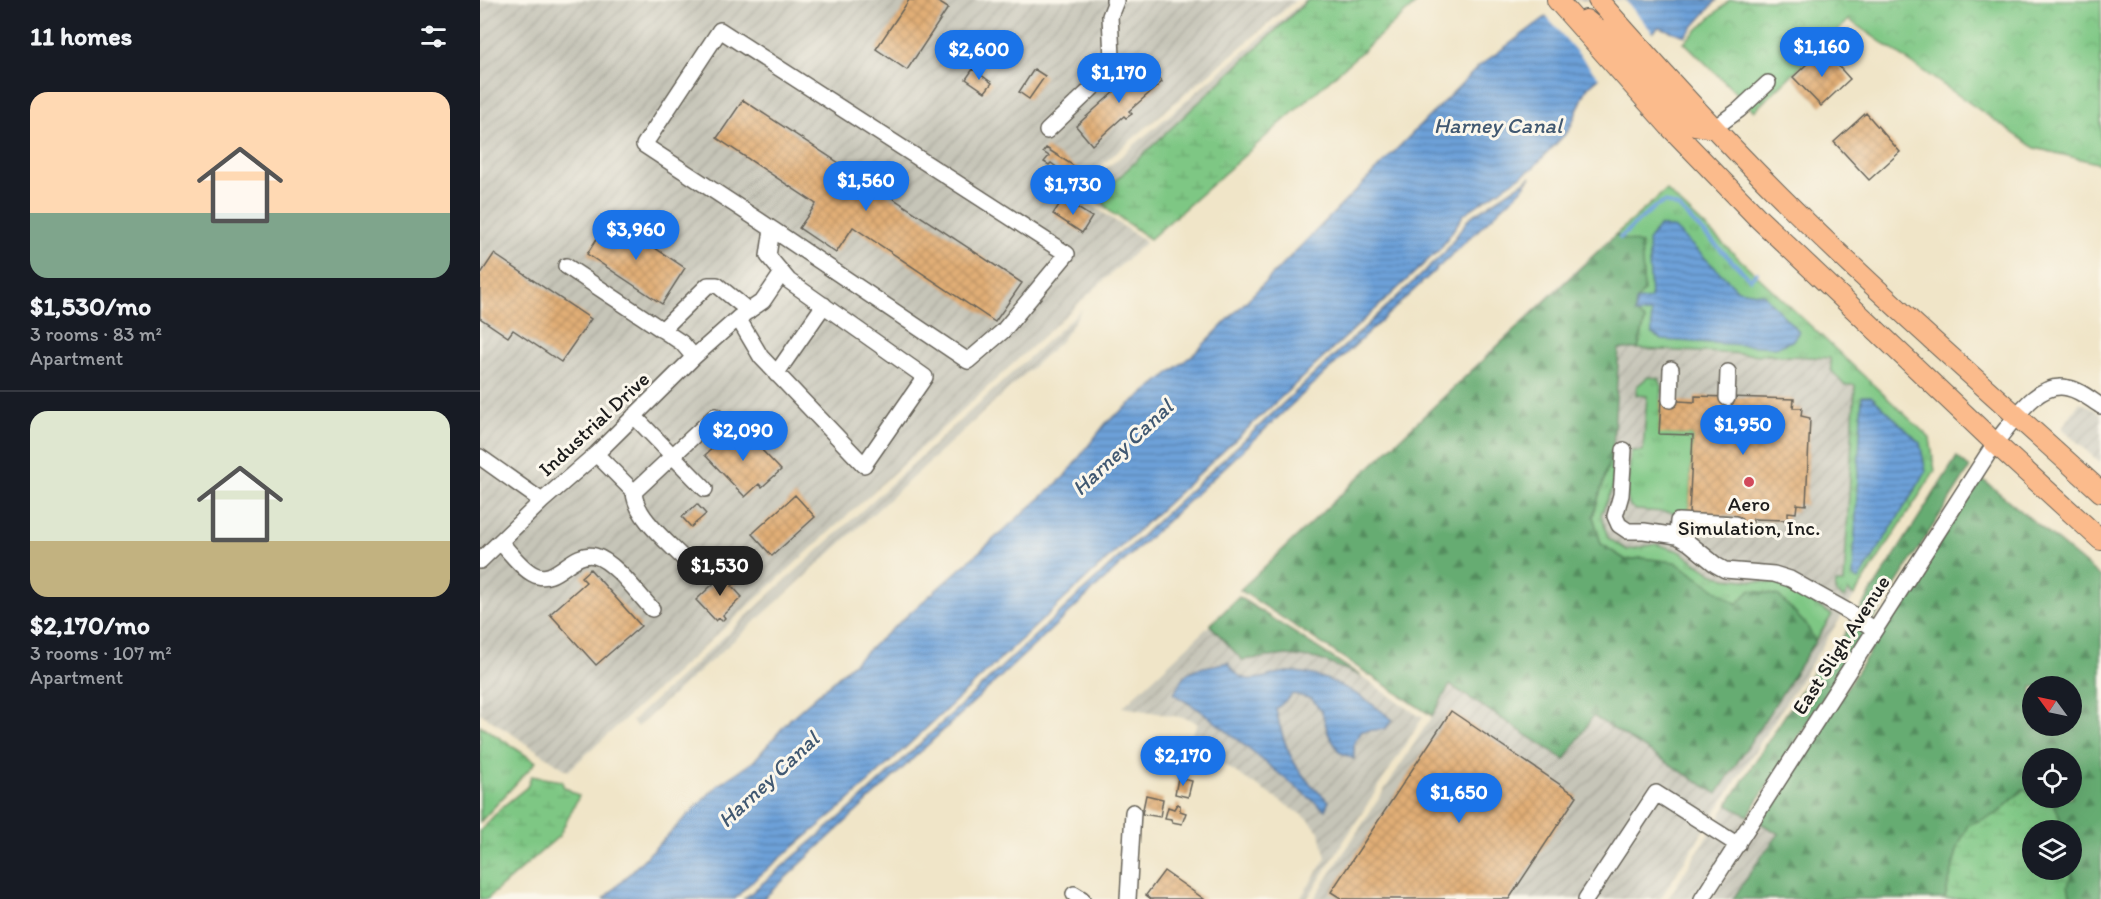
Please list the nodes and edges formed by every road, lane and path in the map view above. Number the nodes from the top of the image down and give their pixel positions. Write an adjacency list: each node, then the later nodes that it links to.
1 (1559, 0): 4 (main road)
2 (1598, 0): 4 (main road)
3 (1115, 1): 7 (street)
4 (1640, 72): 6 (main road); 24 (main road)
5 (1768, 83): 6 (street)
6 (1714, 128): 23 (main road)
7 (1047, 131)
8 (772, 229): 8 (street); 10 (street)
9 (566, 266): 13 (street)
10 (782, 273): 11 (street); 12 (street, Industrial Drive)
11 (824, 305): 17 (street); 17 (street)
12 (744, 315): 13 (street); 14 (street, Industrial Drive); 17 (street)
13 (662, 330): 14 (street)
14 (694, 357): 21 (street, Industrial Drive)
15 (1671, 369): 19 (street)
16 (1728, 372): 18 (street)
17 (777, 374)
18 (1727, 398)
19 (1670, 400)
20 (2101, 406): 23 (street, East Sligh Avenue)
21 (633, 416): 26 (street, Industrial Drive); 27 (street)
22 (715, 416): 27 (street)
23 (2018, 416): 24 (street, East Sligh Avenue); 31 (main road)
24 (1995, 443): 35 (main road); 40 (street, East Sligh Avenue)
25 (1624, 450): 34 (street)
26 (596, 454): 30 (street); 32 (street, Industrial Drive)
27 (672, 456): 29 (street); 30 (street)
28 (480, 457): 32 (street)
29 (705, 489)
30 (634, 492): 38 (street)
31 (2101, 492)
32 (542, 501): 36 (street, Industrial Drive)
33 (1735, 524): 34 (street)
34 (1677, 536): 40 (street)
35 (2101, 540)
36 (500, 542): 37 (street, Industrial Drive); 39 (street)
37 (480, 561)
38 (686, 561)
39 (652, 609)
40 (1875, 630): 42 (street, East Sligh Avenue)
41 (1133, 812): 43 (street)
42 (1738, 844): 44 (street); 45 (street, East Sligh Avenue)
43 (1128, 899)
44 (1586, 899)
45 (1702, 899)

